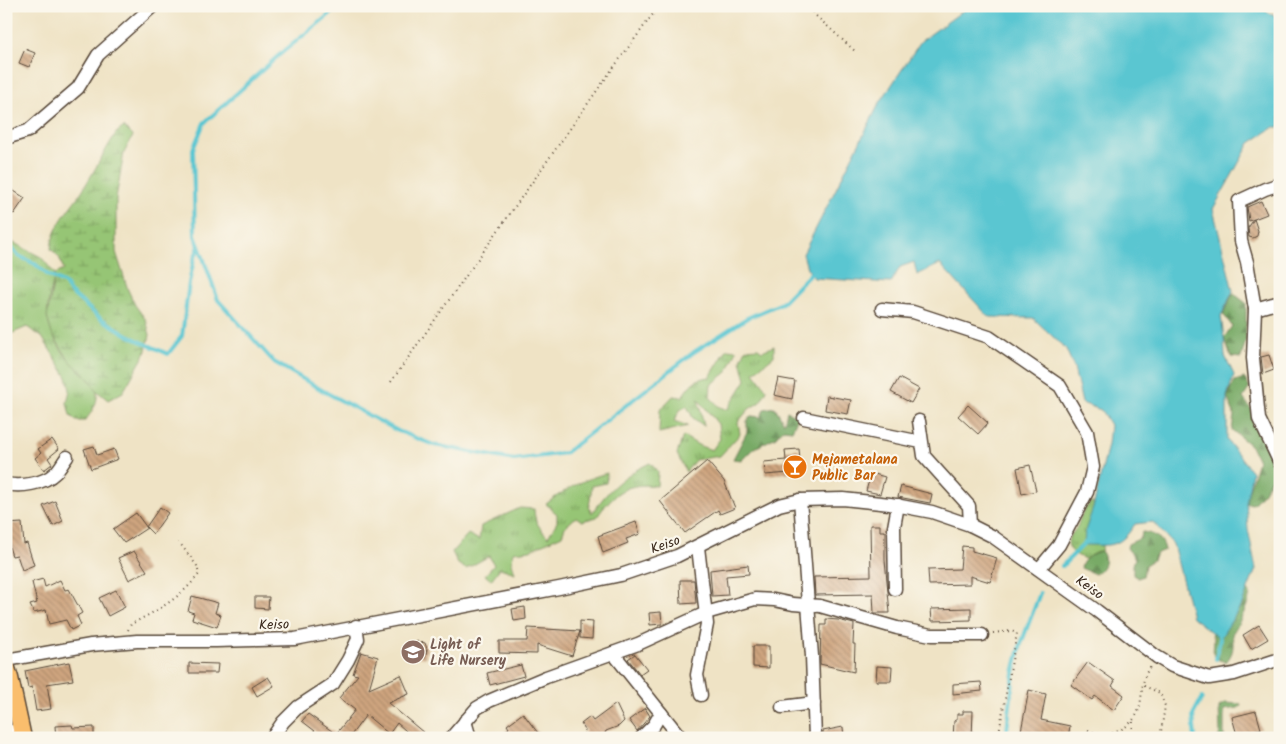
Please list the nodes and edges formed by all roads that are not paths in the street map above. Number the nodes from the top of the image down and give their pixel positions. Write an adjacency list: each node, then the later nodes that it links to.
1 (153, 6): 2 (street)
2 (6, 138)
3 (1280, 184): 6 (street)
4 (1280, 302): 6 (street)
5 (882, 309): 17 (street)
6 (1255, 309): 11 (street)
7 (804, 418): 9 (street)
8 (919, 421): 9 (street)
9 (921, 442): 15 (street)
10 (67, 457): 12 (street)
11 (1280, 463)
12 (6, 484)
13 (800, 500): 14 (street, Keiso); 16 (street, Keiso); 19 (street)
14 (898, 505): 15 (street, Keiso); 18 (street)
15 (970, 525): 17 (street, Keiso)
16 (698, 547): 20 (street); 21 (street, Keiso)
17 (1040, 569): 24 (street, Keiso)
18 (894, 589)
19 (809, 605): 20 (street); 22 (street); 28 (street)
20 (706, 613): 23 (street); 27 (street)
21 (356, 626): 25 (street, Keiso); 33 (street)
22 (982, 635)
23 (613, 654): 30 (street); 31 (street)
24 (1280, 659)
25 (6, 660)
26 (6, 665): 32 (main road)
27 (701, 695)
28 (814, 703): 29 (street); 38 (street)
29 (782, 707)
30 (661, 713): 36 (street); 37 (street)
31 (465, 721): 34 (street); 35 (street)
32 (17, 734)
33 (272, 738)
34 (451, 738)
35 (470, 738)
36 (640, 738)
37 (681, 738)
38 (815, 738)

